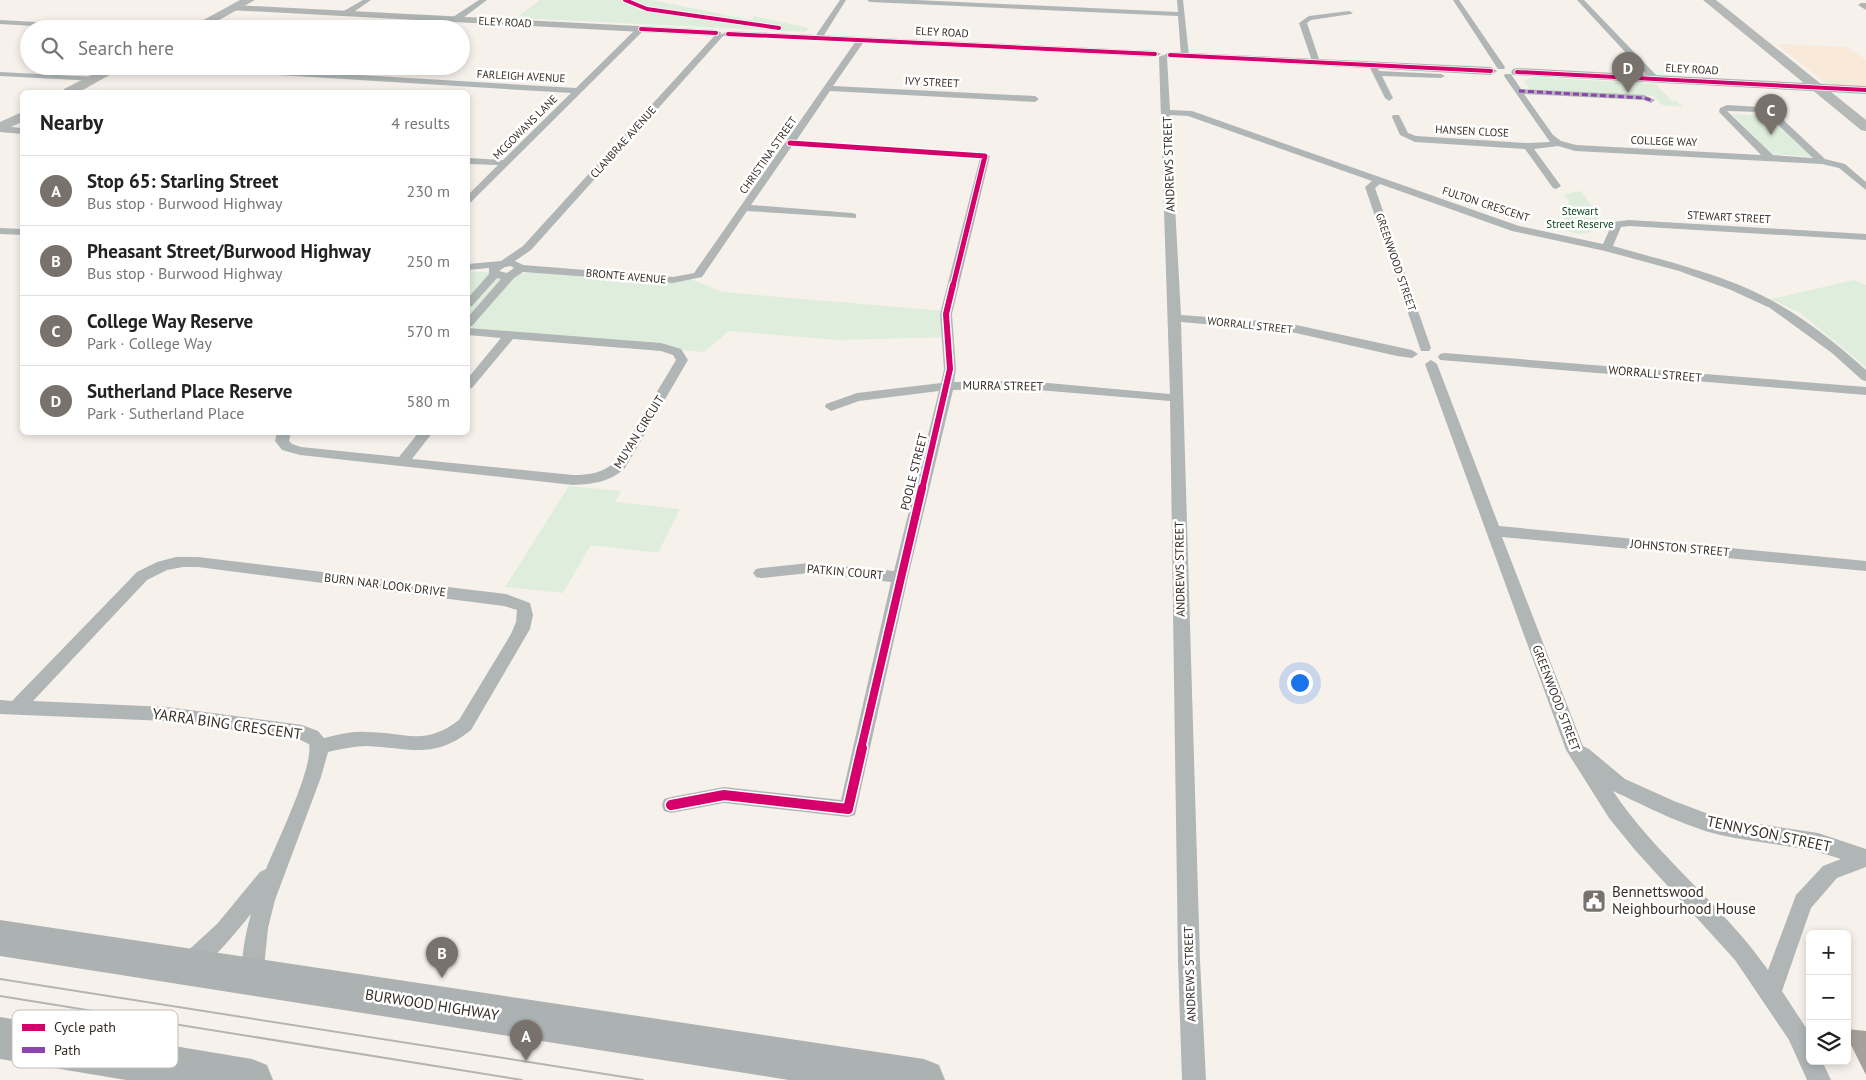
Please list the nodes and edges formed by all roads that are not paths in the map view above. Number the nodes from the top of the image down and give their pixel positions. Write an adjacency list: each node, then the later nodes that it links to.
1 (249, 0): 10 (main road)
2 (368, 0): 12 (street)
3 (484, 0): 14 (street)
4 (843, 0): 20 (street)
5 (870, 0): 13 (street)
6 (1180, 0): 13 (street)
7 (1456, 0): 26 (street)
8 (1580, 0): 32 (street)
9 (1709, 0): 33 (main road)
10 (234, 8): 12 (main road, ELEY ROAD); 15 (main road)
11 (1349, 13): 24 (street)
12 (345, 14): 14 (main road, ELEY ROAD)
13 (1180, 14): 23 (street)
14 (456, 19): 18 (main road, ELEY ROAD)
15 (211, 20)
16 (0, 22): 17 (street)
17 (20, 23)
18 (641, 29): 19 (main road, ELEY ROAD); 37 (street, MCGOWANS LANE)
19 (721, 34): 20 (main road, ELEY ROAD); 64 (street, CLANBRAE AVENUE)
20 (818, 38): 21 (main road, ELEY ROAD)
21 (861, 40): 22 (main road, ELEY ROAD); 34 (street, CHRISTINA STREET)
22 (1162, 56): 23 (main road, ELEY ROAD); 42 (street, ANDREWS STREET)
23 (1185, 56): 24 (main road, ELEY ROAD)
24 (1316, 62): 25 (main road, ELEY ROAD)
25 (1375, 69): 26 (main road, ELEY ROAD); 30 (street); 40 (street)
26 (1505, 71): 32 (main road, ELEY ROAD); 38 (street)
27 (0, 74): 31 (street)
28 (103, 75): 31 (main road)
29 (312, 75): 37 (street, FARLEIGH AVENUE)
30 (1441, 76)
31 (95, 79): 35 (main road)
32 (1655, 79): 33 (main road, ELEY ROAD)
33 (1816, 87): 36 (main road, ELEY ROAD); 45 (main road)
34 (828, 88): 41 (street, IVY STREET); 48 (street, CHRISTINA STREET)
35 (73, 90)
36 (1866, 90)
37 (578, 91): 54 (street, MCGOWANS LANE)
38 (1519, 91): 39 (street); 49 (street)
39 (1646, 96)
40 (1389, 98)
41 (1035, 99)
42 (1167, 112): 55 (street, FULTON CRESCENT); 71 (street, ANDREWS STREET)
43 (20, 117): 46 (main road)
44 (1396, 117): 50 (street, HANSEN CLOSE)
45 (1866, 128)
46 (0, 129): 47 (street)
47 (20, 131)
48 (790, 143): 59 (street, CHRISTINA STREET); 79 (street, POOLE STREET)
49 (1558, 143): 50 (street, HANSEN CLOSE); 51 (street, COLLEGE WAY)
50 (1528, 146): 56 (street)
51 (1770, 158): 53 (street, COLLEGE WAY); 53 (street)
52 (470, 160): 54 (street)
53 (1822, 161): 57 (street)
54 (505, 163): 58 (street, MCGOWANS LANE)
55 (1378, 181): 65 (street, FULTON CRESCENT); 76 (street, GREENWOOD STREET)
56 (1556, 186)
57 (1866, 187)
58 (470, 198)
59 (745, 208): 60 (street); 69 (street, CHRISTINA STREET)
60 (852, 216)
61 (0, 230): 62 (street)
62 (20, 232)
63 (1866, 237): 65 (street, STEWART STREET)
64 (527, 248): 67 (street, CLANBRAE AVENUE); 68 (street, CLANBRAE AVENUE)
65 (1607, 248): 77 (street, FULTON CRESCENT)
66 (470, 268): 67 (street)
67 (498, 269): 68 (street, BRONTE AVENUE); 70 (street)
68 (516, 271): 69 (street, BRONTE AVENUE); 72 (street)
69 (688, 278)
70 (470, 302)
71 (1175, 318): 75 (street, WORRALL STREET); 81 (street, ANDREWS STREET)
72 (470, 322)
73 (470, 332): 74 (street, MUYAN CIRCUIT)
74 (509, 336): 78 (street); 85 (street, MUYAN CIRCUIT)
75 (1412, 354): 76 (street, WORRALL STREET); 76 (street)
76 (1433, 356): 80 (street, WORRALL STREET); 86 (street, GREENWOOD STREET)
77 (1866, 377)
78 (470, 383)
79 (947, 386): 81 (street, MURRA STREET); 82 (street, MURRA STREET); 89 (street, POOLE STREET)
80 (1866, 391)
81 (1176, 398): 104 (street, ANDREWS STREET)
82 (831, 407)
83 (283, 435): 85 (street, MUYAN CIRCUIT)
84 (424, 435): 85 (street)
85 (402, 462)
86 (1493, 531): 87 (street, JOHNSTON STREET); 91 (street, GREENWOOD STREET)
87 (1866, 566)
88 (761, 573): 89 (street, PATKIN COURT)
89 (900, 577): 93 (street, POOLE STREET)
90 (9, 707): 92 (street, YARRA BING CRESCENT); 92 (street, BURN NAR LOOK DRIVE)
91 (1572, 745): 98 (street, GREENWOOD STREET); 98 (street, TENNYSON STREET)
92 (319, 746): 94 (street)
93 (671, 805)
94 (275, 867): 96 (street); 97 (street)
95 (0, 938): 96 (highway, BURWOOD HIGHWAY)
96 (186, 966): 97 (highway, BURWOOD HIGHWAY)
97 (252, 978): 103 (highway, BURWOOD HIGHWAY)
98 (1771, 992): 99 (street, GREENWOOD STREET)
99 (1806, 1052)
100 (1812, 1065): 105 (street, GREENWOOD STREET)
101 (178, 1068): 102 (highway)
102 (252, 1080)
103 (924, 1080)
104 (1194, 1080)
105 (1819, 1080)

